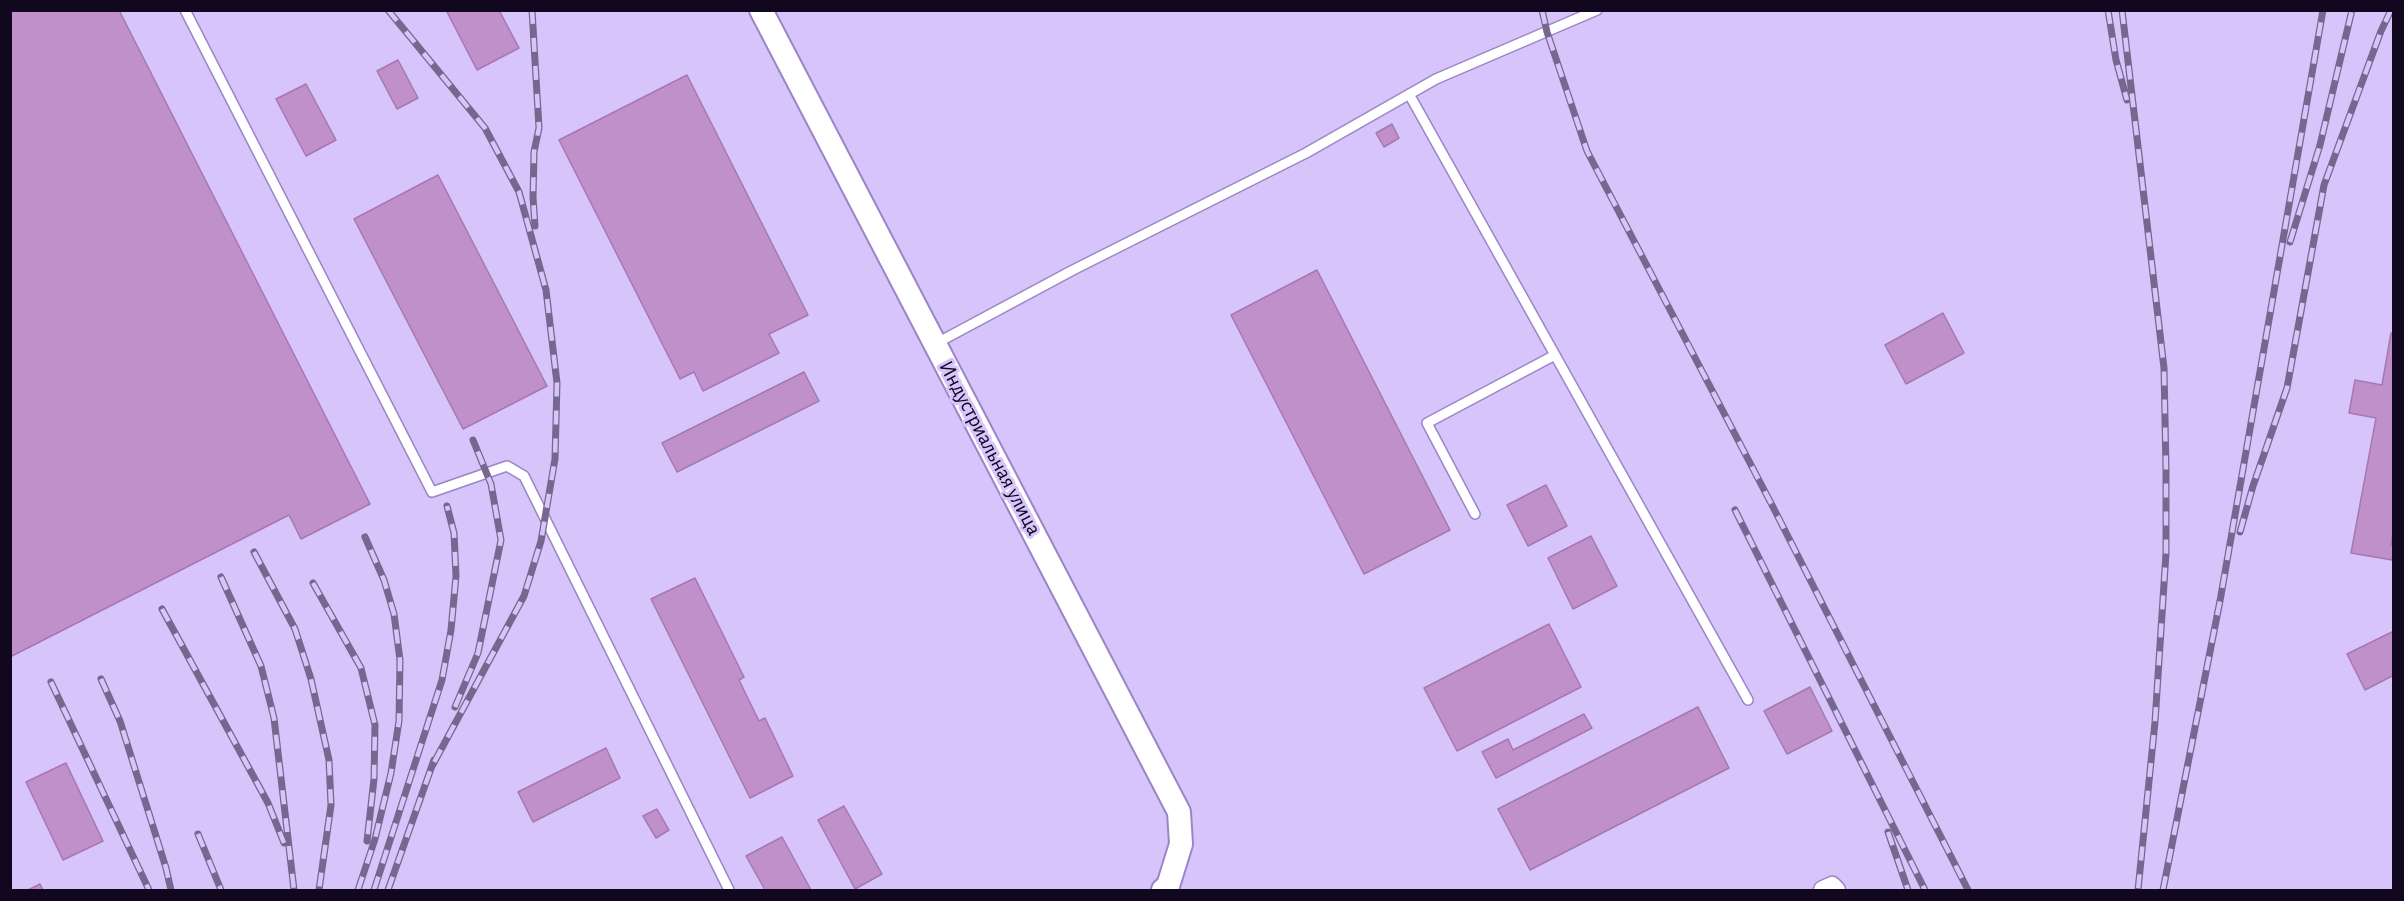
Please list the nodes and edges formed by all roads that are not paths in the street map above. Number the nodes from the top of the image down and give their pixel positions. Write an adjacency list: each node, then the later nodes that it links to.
1 (185, 10): 9 (lane)
2 (761, 10): 5 (street, Индустриальная улица)
3 (1597, 10): 4 (lane)
4 (1409, 94): 5 (lane); 6 (lane)
5 (935, 344): 10 (street, Индустриальная улица)
6 (1555, 355): 7 (lane); 8 (lane)
7 (1475, 514)
8 (1749, 700)
9 (729, 891)
10 (1163, 891)
11 (1823, 891): 12 (street)
12 (1836, 891)

